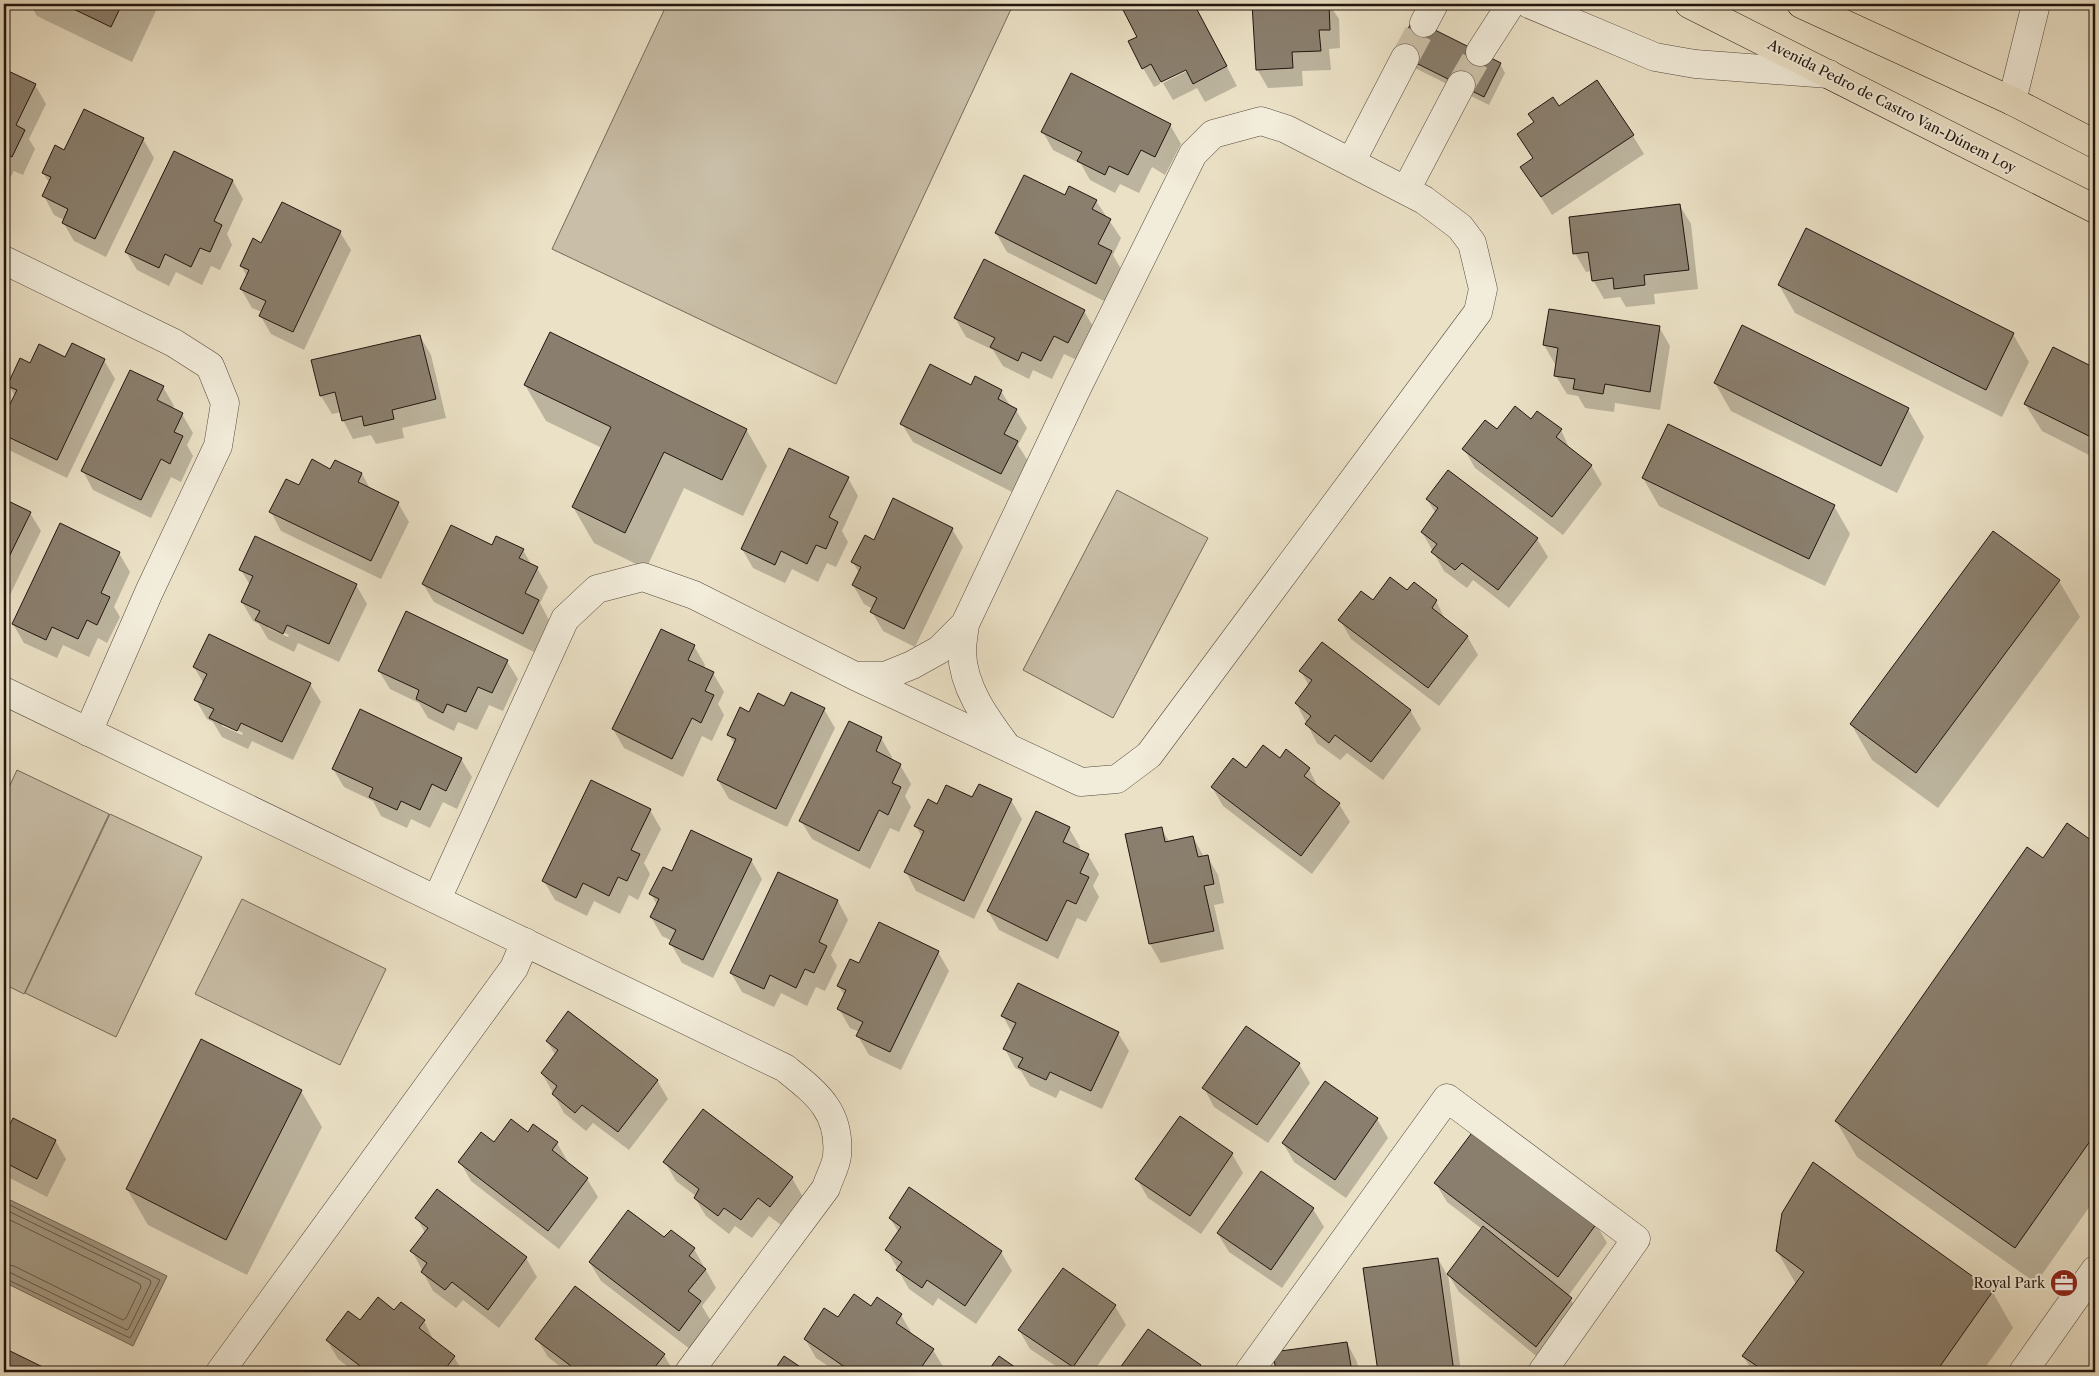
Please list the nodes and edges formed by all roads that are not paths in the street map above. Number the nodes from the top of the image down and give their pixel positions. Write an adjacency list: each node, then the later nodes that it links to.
1 (1512, 4): 6 (street)
2 (1529, 4): 8 (street)
3 (1689, 4): 8 (highway, Avenida Pedro de Castro Van-Dúnem Loy)
4 (1801, 4): 10 (highway)
5 (2036, 4): 10 (street)
6 (1480, 52)
7 (1405, 58): 12 (street)
8 (1829, 74): 14 (highway, Avenida Pedro de Castro Van-Dúnem Loy)
9 (1461, 85): 13 (street)
10 (2012, 101): 11 (highway)
11 (2095, 144)
12 (1350, 162): 13 (street); 16 (street)
13 (1406, 190): 20 (street)
14 (2095, 208)
15 (4, 260): 19 (street)
16 (965, 624): 17 (street); 20 (street)
17 (855, 676): 20 (street); 21 (street)
18 (4, 691): 19 (street)
19 (88, 732): 21 (street)
20 (1006, 745)
21 (437, 899): 22 (street)
22 (525, 942): 24 (street); 25 (street)
23 (2095, 1270): 28 (street)
24 (220, 1372)
25 (689, 1372)
26 (1250, 1372): 27 (street)
27 (1542, 1372)
28 (2023, 1372)

